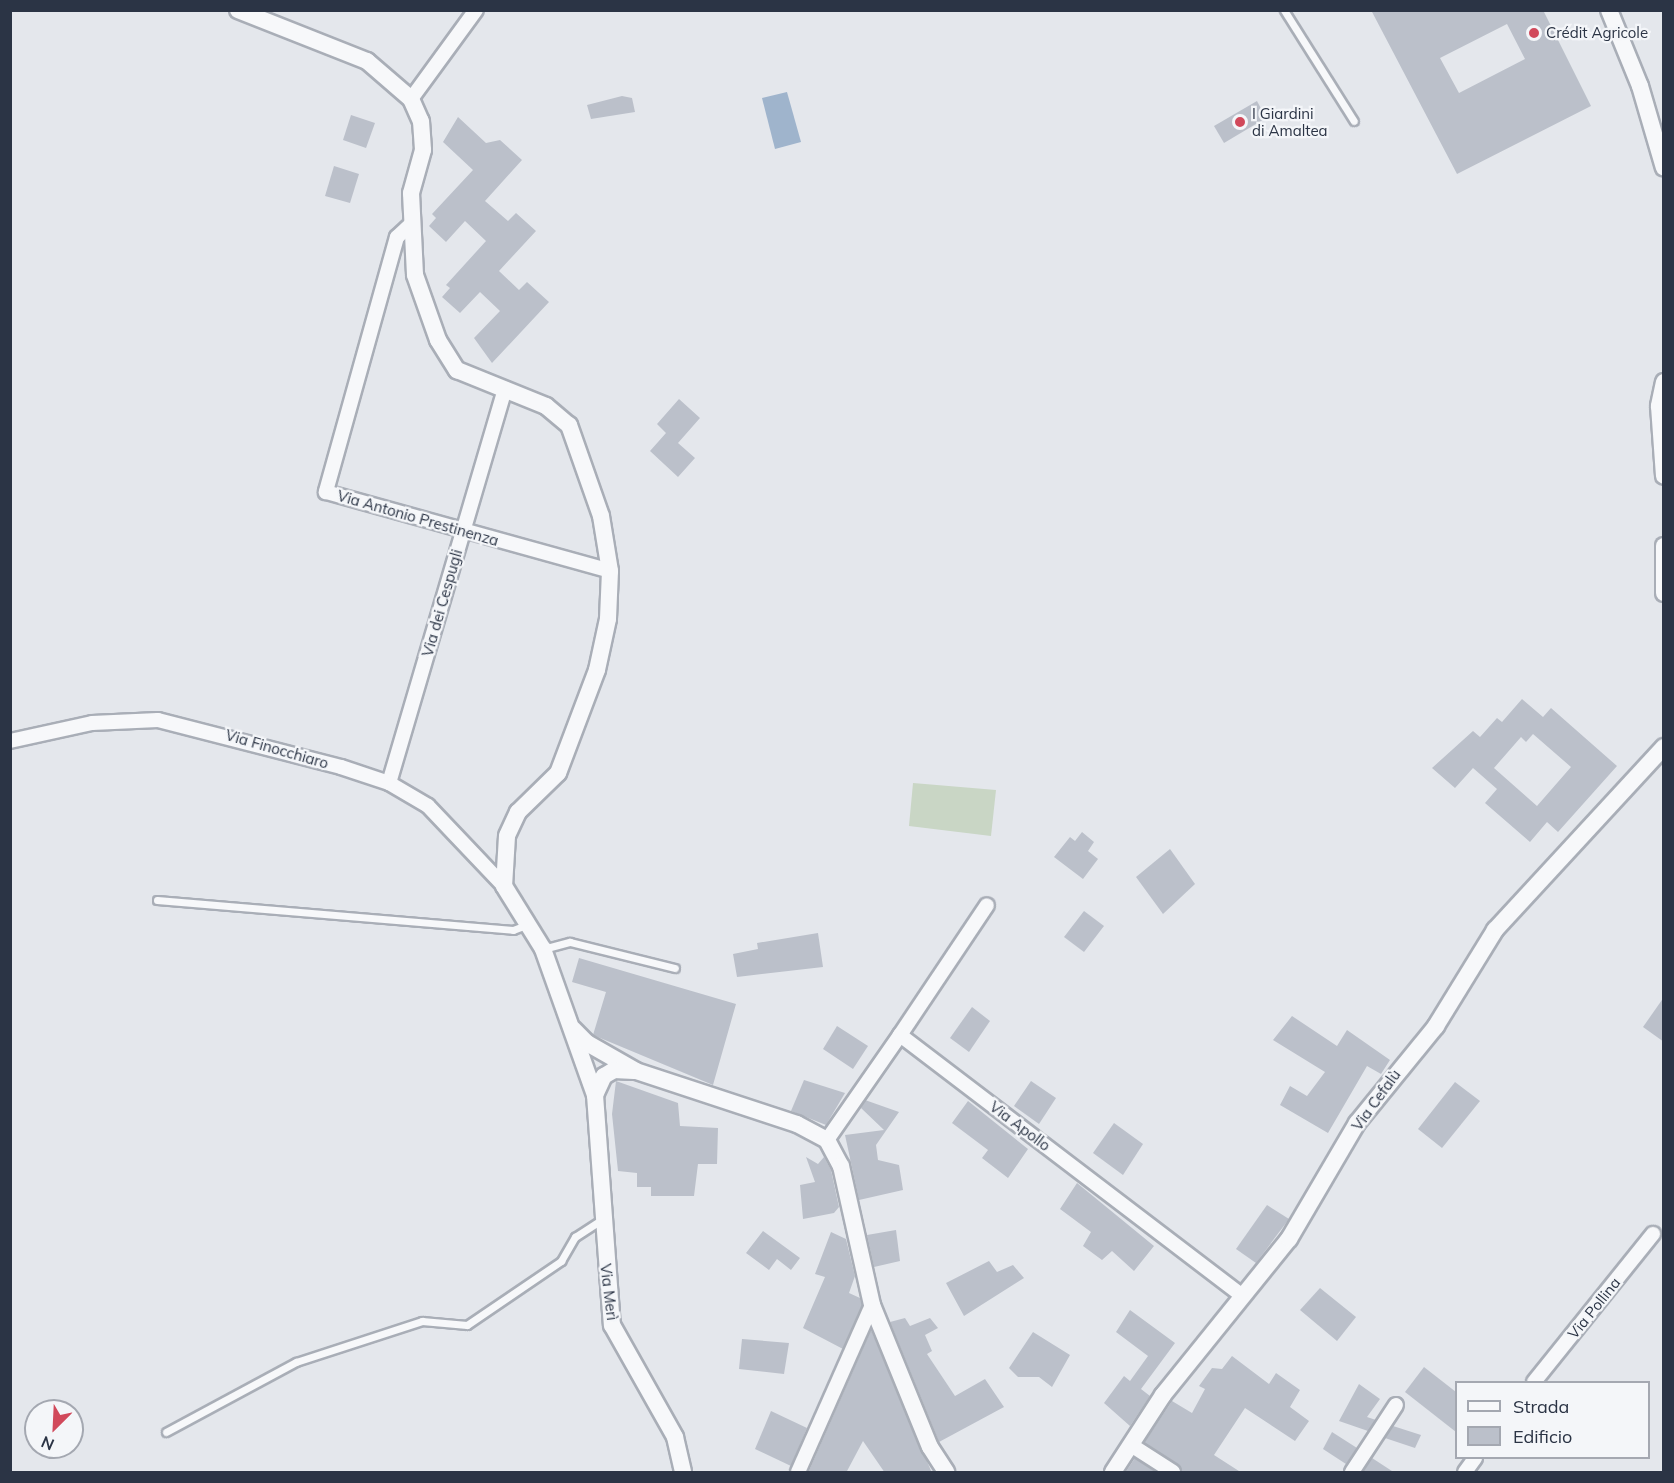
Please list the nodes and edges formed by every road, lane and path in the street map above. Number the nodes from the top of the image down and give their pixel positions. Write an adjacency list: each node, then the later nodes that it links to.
1 (238, 10): 5 (street)
2 (476, 10): 5 (street)
3 (1284, 10): 6 (lane)
4 (1609, 10): 7 (street)
5 (411, 99): 8 (street)
6 (1354, 121)
7 (1664, 168)
8 (410, 225): 10 (street); 12 (street, Via Antonio Prestinenza)
9 (1664, 382): 11 (street)
10 (505, 389): 12 (street, Via dei Cespugli); 14 (street)
11 (1664, 476)
12 (463, 532): 14 (street, Via Antonio Prestinenza); 18 (street, Via dei Cespugli)
13 (1664, 546): 15 (street)
14 (610, 571): 19 (street)
15 (1664, 593)
16 (10, 741): 18 (street, Via Finocchiaro)
17 (1664, 747): 32 (street, Via Cefalù)
18 (389, 783): 19 (street, Via Finocchiaro)
19 (504, 886): 22 (street, Via Merì)
20 (157, 900): 22 (lane)
21 (987, 905): 26 (street)
22 (529, 924): 23 (street, Via Merì)
23 (543, 949): 24 (lane); 25 (street, Via Merì)
24 (675, 968)
25 (569, 1024): 27 (street); 28 (street, Via Merì)
26 (900, 1035): 29 (street); 32 (street, Via Apollo)
27 (636, 1071): 28 (street); 29 (street)
28 (595, 1095): 30 (street, Via Merì)
29 (827, 1140): 33 (street)
30 (603, 1219): 36 (lane); 39 (street, Via Merì)
31 (1653, 1234): 34 (street, Via Pollina)
32 (1241, 1294): 37 (street, Via Cefalù)
33 (872, 1305): 40 (street); 41 (street)
34 (1536, 1381)
35 (1396, 1405): 44 (street)
36 (166, 1432)
37 (1131, 1445): 42 (street, Via Cefalù); 43 (street)
38 (1473, 1459): 45 (street)
39 (683, 1473)
40 (798, 1473)
41 (946, 1473)
42 (1113, 1473)
43 (1173, 1473)
44 (1352, 1473)
45 (1465, 1473)

